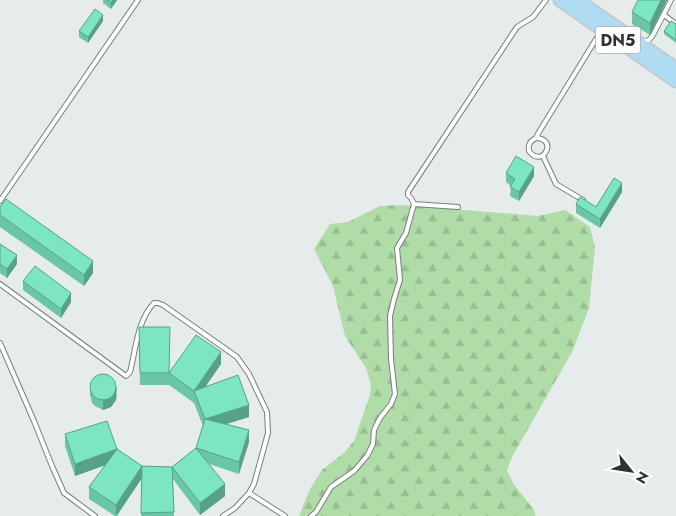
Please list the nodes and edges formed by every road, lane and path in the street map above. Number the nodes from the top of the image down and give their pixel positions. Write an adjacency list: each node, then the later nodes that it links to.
1 (138, 0): 14 (lane)
2 (546, 0): 15 (lane)
3 (560, 0): 8 (highway, DN5)
4 (577, 0): 9 (highway, DN5)
5 (672, 0): 6 (lane)
6 (664, 15): 7 (lane); 9 (lane)
7 (676, 24)
8 (602, 29): 11 (highway, DN5); 12 (lane)
9 (638, 40): 10 (highway, DN5)
10 (676, 68)
11 (676, 81)
12 (536, 138): 13 (lane); 13 (lane)
13 (543, 156): 16 (lane)
14 (0, 201)
15 (414, 204): 17 (lane); 24 (lane)
16 (591, 205)
17 (458, 207)
18 (0, 284): 20 (lane)
19 (0, 343): 21 (lane)
20 (249, 493): 22 (lane); 23 (lane)
21 (95, 516)
22 (223, 516)
23 (285, 516)
24 (311, 516)

